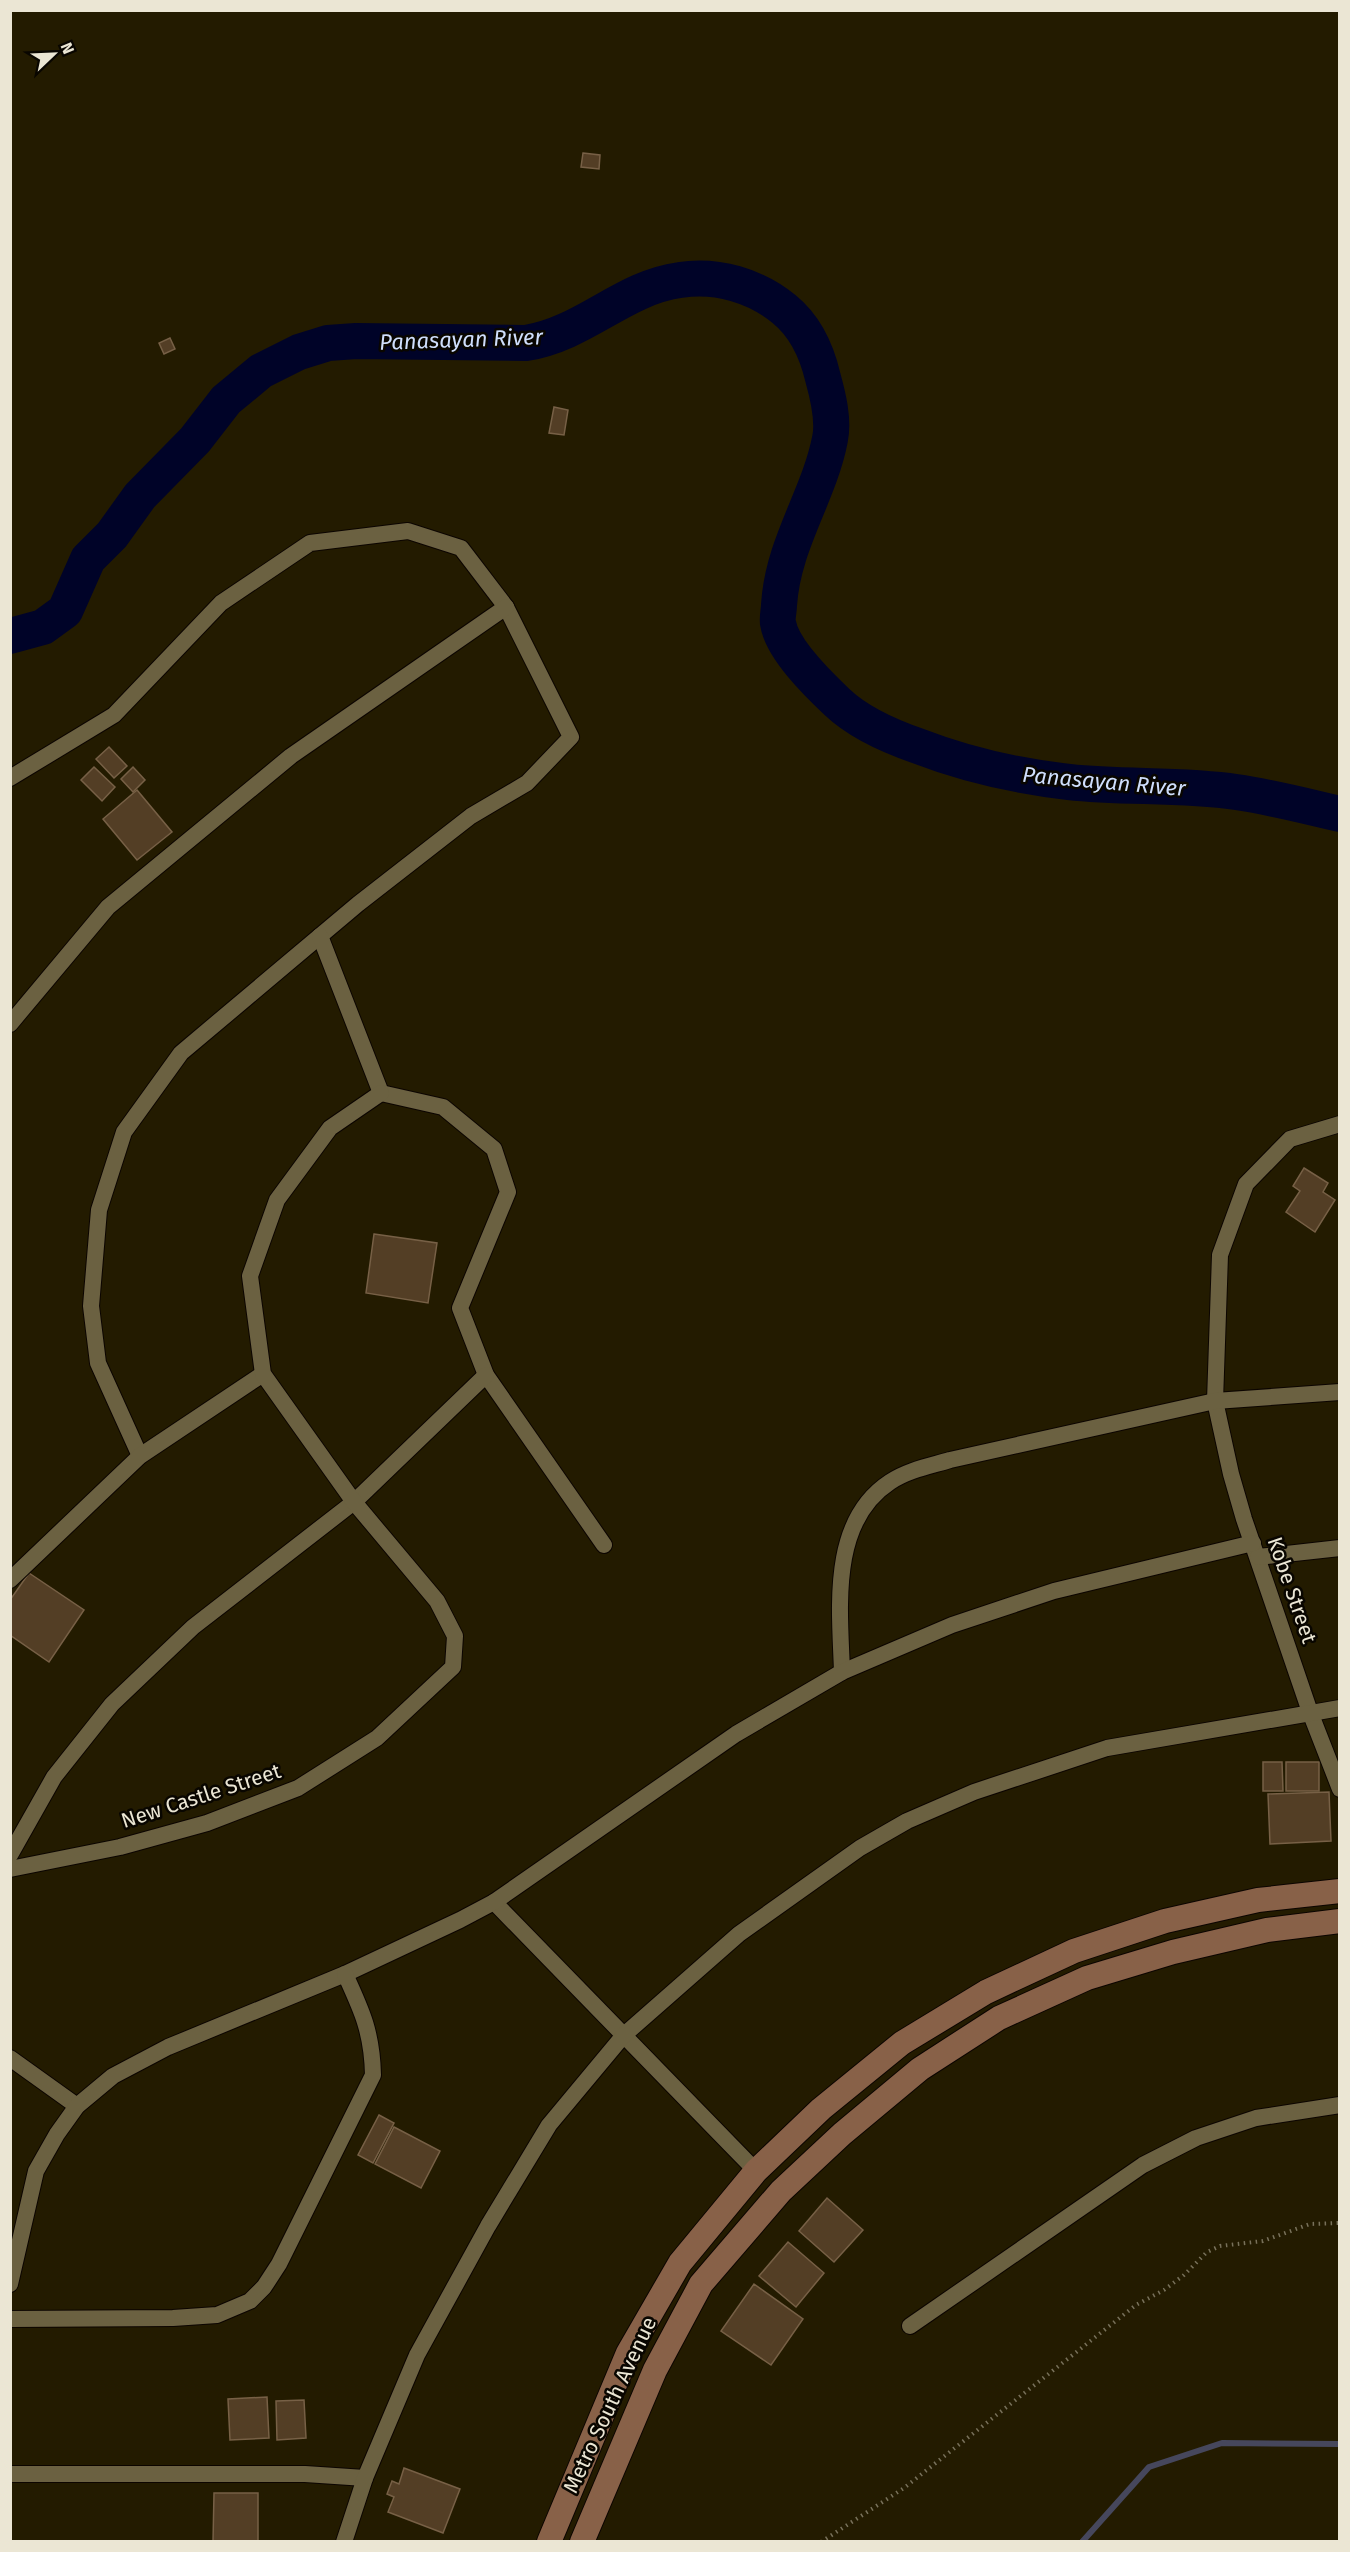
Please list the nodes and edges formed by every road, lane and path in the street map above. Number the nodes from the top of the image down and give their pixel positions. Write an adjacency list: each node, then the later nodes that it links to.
1 (506, 607): 2 (street); 3 (street); 4 (street)
2 (10, 778)
3 (320, 936): 5 (street); 11 (street)
4 (10, 1024)
5 (381, 1093): 7 (street); 8 (street)
6 (1340, 1124): 10 (street, Kobe Street)
7 (263, 1374): 11 (street); 12 (street, New Castle Street)
8 (486, 1375): 12 (street); 13 (street)
9 (1340, 1392): 10 (street)
10 (1215, 1401): 15 (street, Kobe Street); 17 (street)
11 (140, 1456): 16 (street)
12 (354, 1502): 21 (street); 22 (street, New Castle Street)
13 (604, 1545)
14 (1340, 1548): 15 (street)
15 (1255, 1550): 17 (street); 19 (street, Kobe Street)
16 (10, 1580)
17 (842, 1672): 24 (street)
18 (1340, 1708): 19 (street)
19 (1310, 1712): 20 (street, Kobe Street); 27 (street)
20 (1340, 1789)
21 (10, 1856)
22 (10, 1869)
23 (1340, 1891): 31 (street, Metro South Avenue)
24 (494, 1902): 26 (street); 27 (street)
25 (1340, 1921): 40 (street, Metro South Avenue)
26 (345, 1974): 30 (street); 34 (street)
27 (624, 2036): 31 (street); 37 (street)
28 (10, 2058): 30 (street)
29 (1340, 2105): 35 (street)
30 (77, 2106): 33 (street)
31 (756, 2171): 39 (street, Metro South Avenue)
32 (1340, 2223): 41 (path)
33 (10, 2284)
34 (10, 2319)
35 (910, 2326)
36 (10, 2474): 37 (street)
37 (365, 2478): 38 (street)
38 (344, 2541)
39 (549, 2541)
40 (582, 2541)
41 (821, 2541)

